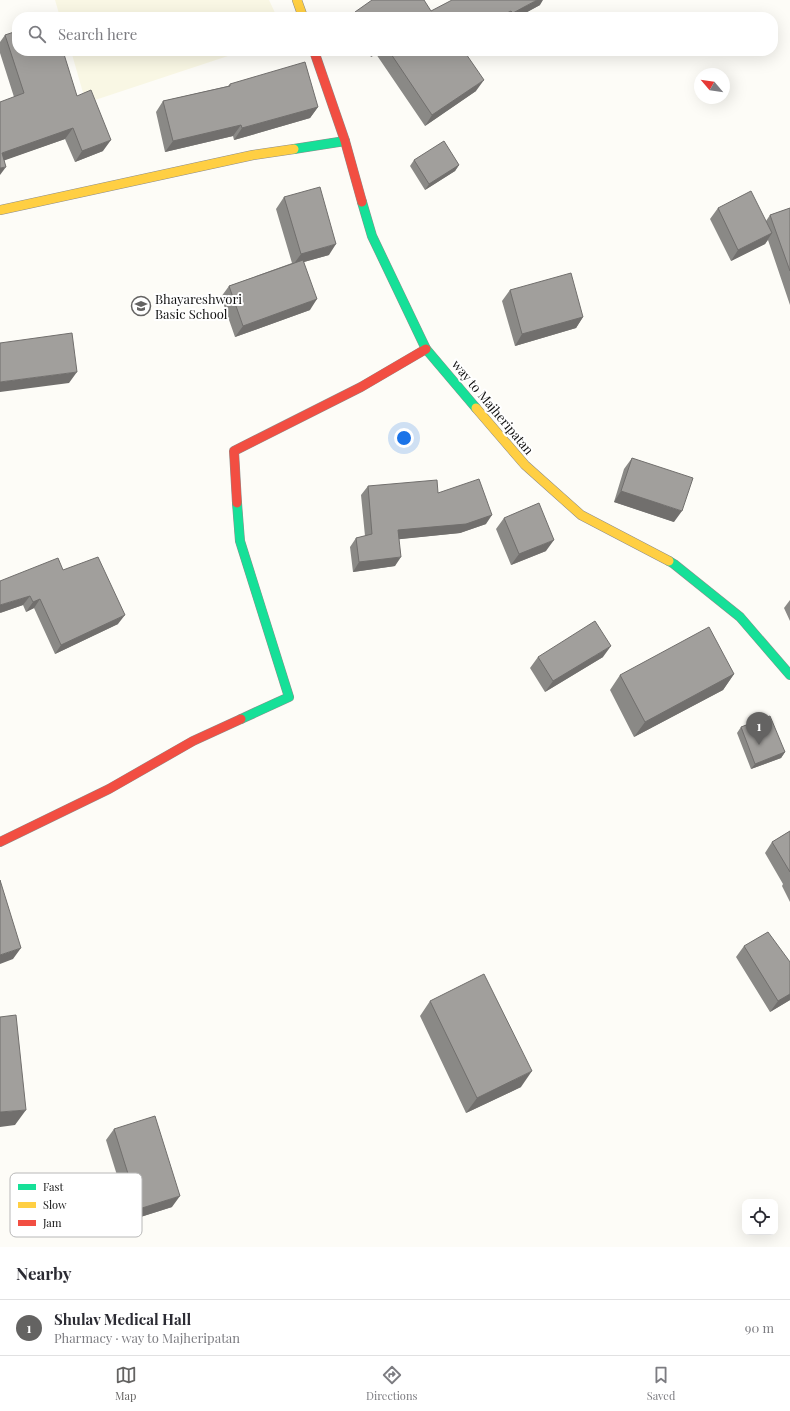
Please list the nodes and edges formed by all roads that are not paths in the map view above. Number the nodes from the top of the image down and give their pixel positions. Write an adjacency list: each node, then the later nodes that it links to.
1 (297, 0): 2 (street)
2 (301, 12)
3 (316, 56): 4 (street, way to Majheripatan)
4 (345, 141): 5 (street); 6 (street, way to Majheripatan)
5 (0, 210)
6 (426, 349): 7 (street, way to Majheripatan); 8 (street)
7 (790, 674)
8 (0, 842)

